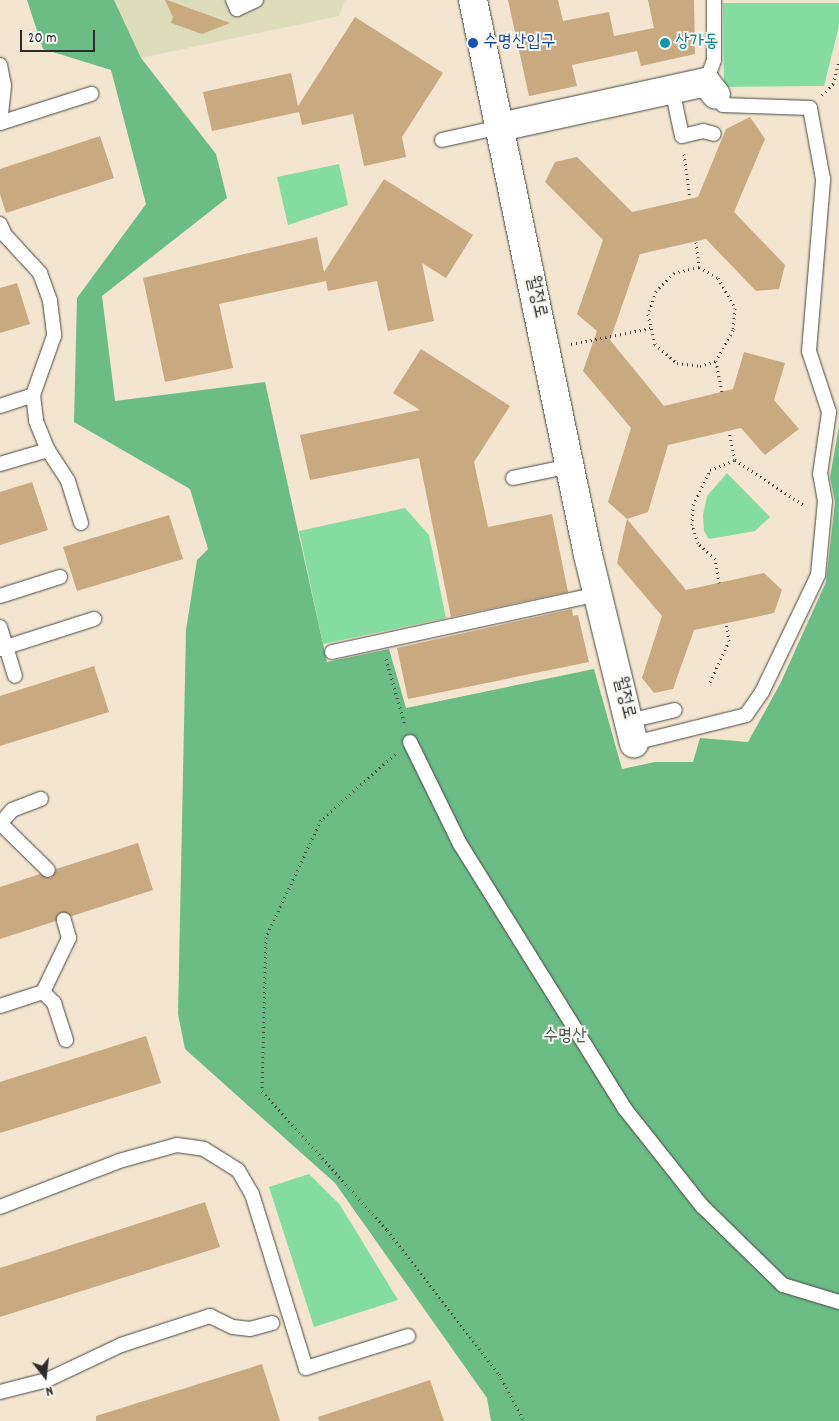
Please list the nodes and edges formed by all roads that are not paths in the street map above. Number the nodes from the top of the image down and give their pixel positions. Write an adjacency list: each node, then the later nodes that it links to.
1 (233, 0): 2 (lane)
2 (256, 0)
3 (473, 0): 10 (street, 월정로)
4 (714, 0): 6 (lane)
5 (0, 65): 9 (lane)
6 (711, 88): 7 (street); 30 (lane)
7 (672, 89): 10 (street); 11 (lane)
8 (91, 94): 9 (lane)
9 (0, 123)
10 (500, 127): 12 (lane); 18 (street, 월정로)
11 (714, 134)
12 (442, 140)
13 (0, 224): 14 (lane)
14 (33, 395): 15 (lane); 16 (lane)
15 (0, 406)
16 (48, 450): 17 (lane); 20 (lane)
17 (0, 464)
18 (570, 466): 19 (lane); 22 (street, 월정로)
19 (512, 478)
20 (81, 523)
21 (60, 577): 23 (lane)
22 (598, 594): 27 (lane); 30 (street, 월정로)
23 (0, 596)
24 (94, 619): 26 (lane)
25 (0, 627): 26 (lane)
26 (3, 648): 28 (lane)
27 (332, 652)
28 (16, 676)
29 (675, 710): 30 (lane)
30 (632, 732)
31 (410, 742): 40 (lane)
32 (41, 799): 33 (lane)
33 (0, 824): 34 (lane)
34 (48, 870)
35 (64, 920): 36 (lane)
36 (43, 992): 37 (lane); 38 (lane)
37 (0, 1006)
38 (66, 1040)
39 (0, 1208): 42 (lane)
40 (839, 1302)
41 (272, 1323): 43 (lane)
42 (408, 1336)
43 (0, 1392)

